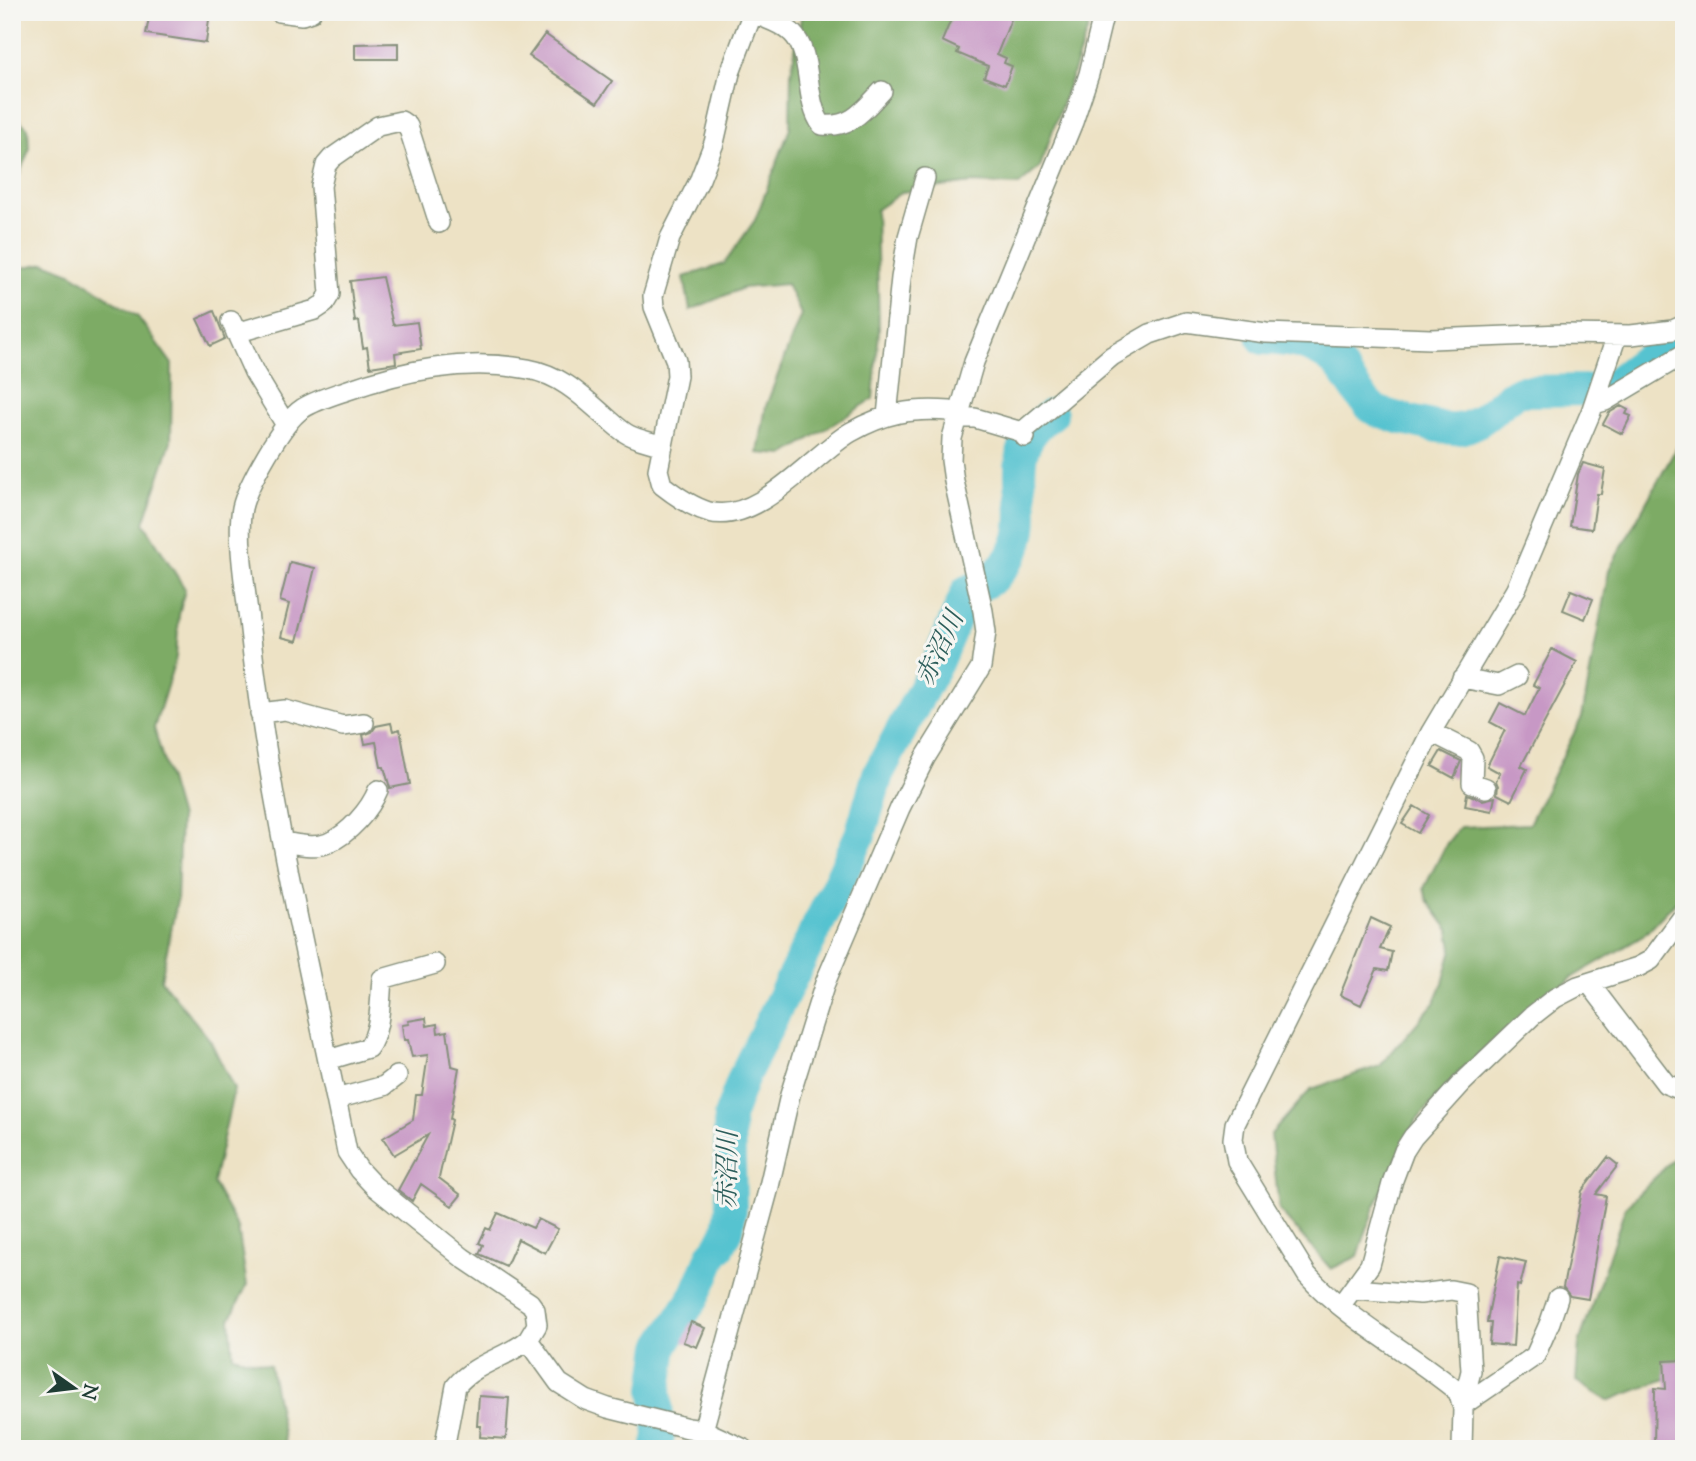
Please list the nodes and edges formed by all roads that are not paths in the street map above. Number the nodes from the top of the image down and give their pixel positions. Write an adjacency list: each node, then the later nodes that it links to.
1 (279, 12): 2 (street)
2 (311, 12)
3 (1104, 12): 13 (street)
4 (753, 13): 5 (street); 15 (street)
5 (882, 92)
6 (925, 178): 12 (street)
7 (439, 223): 14 (street)
8 (1683, 328): 9 (street)
9 (1617, 335): 11 (street); 13 (street)
10 (1684, 354): 11 (street)
11 (1596, 397): 17 (street)
12 (887, 416): 13 (street); 15 (street)
13 (957, 418): 36 (street)
14 (286, 425): 15 (street); 18 (street)
15 (662, 446)
16 (1517, 676): 17 (street)
17 (1462, 678): 20 (street)
18 (260, 713): 19 (street); 23 (street)
19 (363, 723)
20 (1431, 732): 21 (street); 33 (street)
21 (1486, 788)
22 (378, 790): 23 (street)
23 (283, 842): 27 (street)
24 (1684, 915): 26 (street)
25 (435, 964): 27 (street)
26 (1590, 983): 29 (street); 31 (street)
27 (328, 1060): 30 (street)
28 (397, 1076): 30 (street)
29 (1684, 1091)
30 (336, 1099): 34 (street)
31 (1354, 1289): 33 (street); 35 (street)
32 (1558, 1298): 35 (street)
33 (1341, 1305): 35 (street)
34 (528, 1340): 36 (street); 37 (street)
35 (1461, 1401): 39 (street)
36 (700, 1439): 38 (street)
37 (444, 1449)
38 (744, 1449)
39 (1462, 1449)

